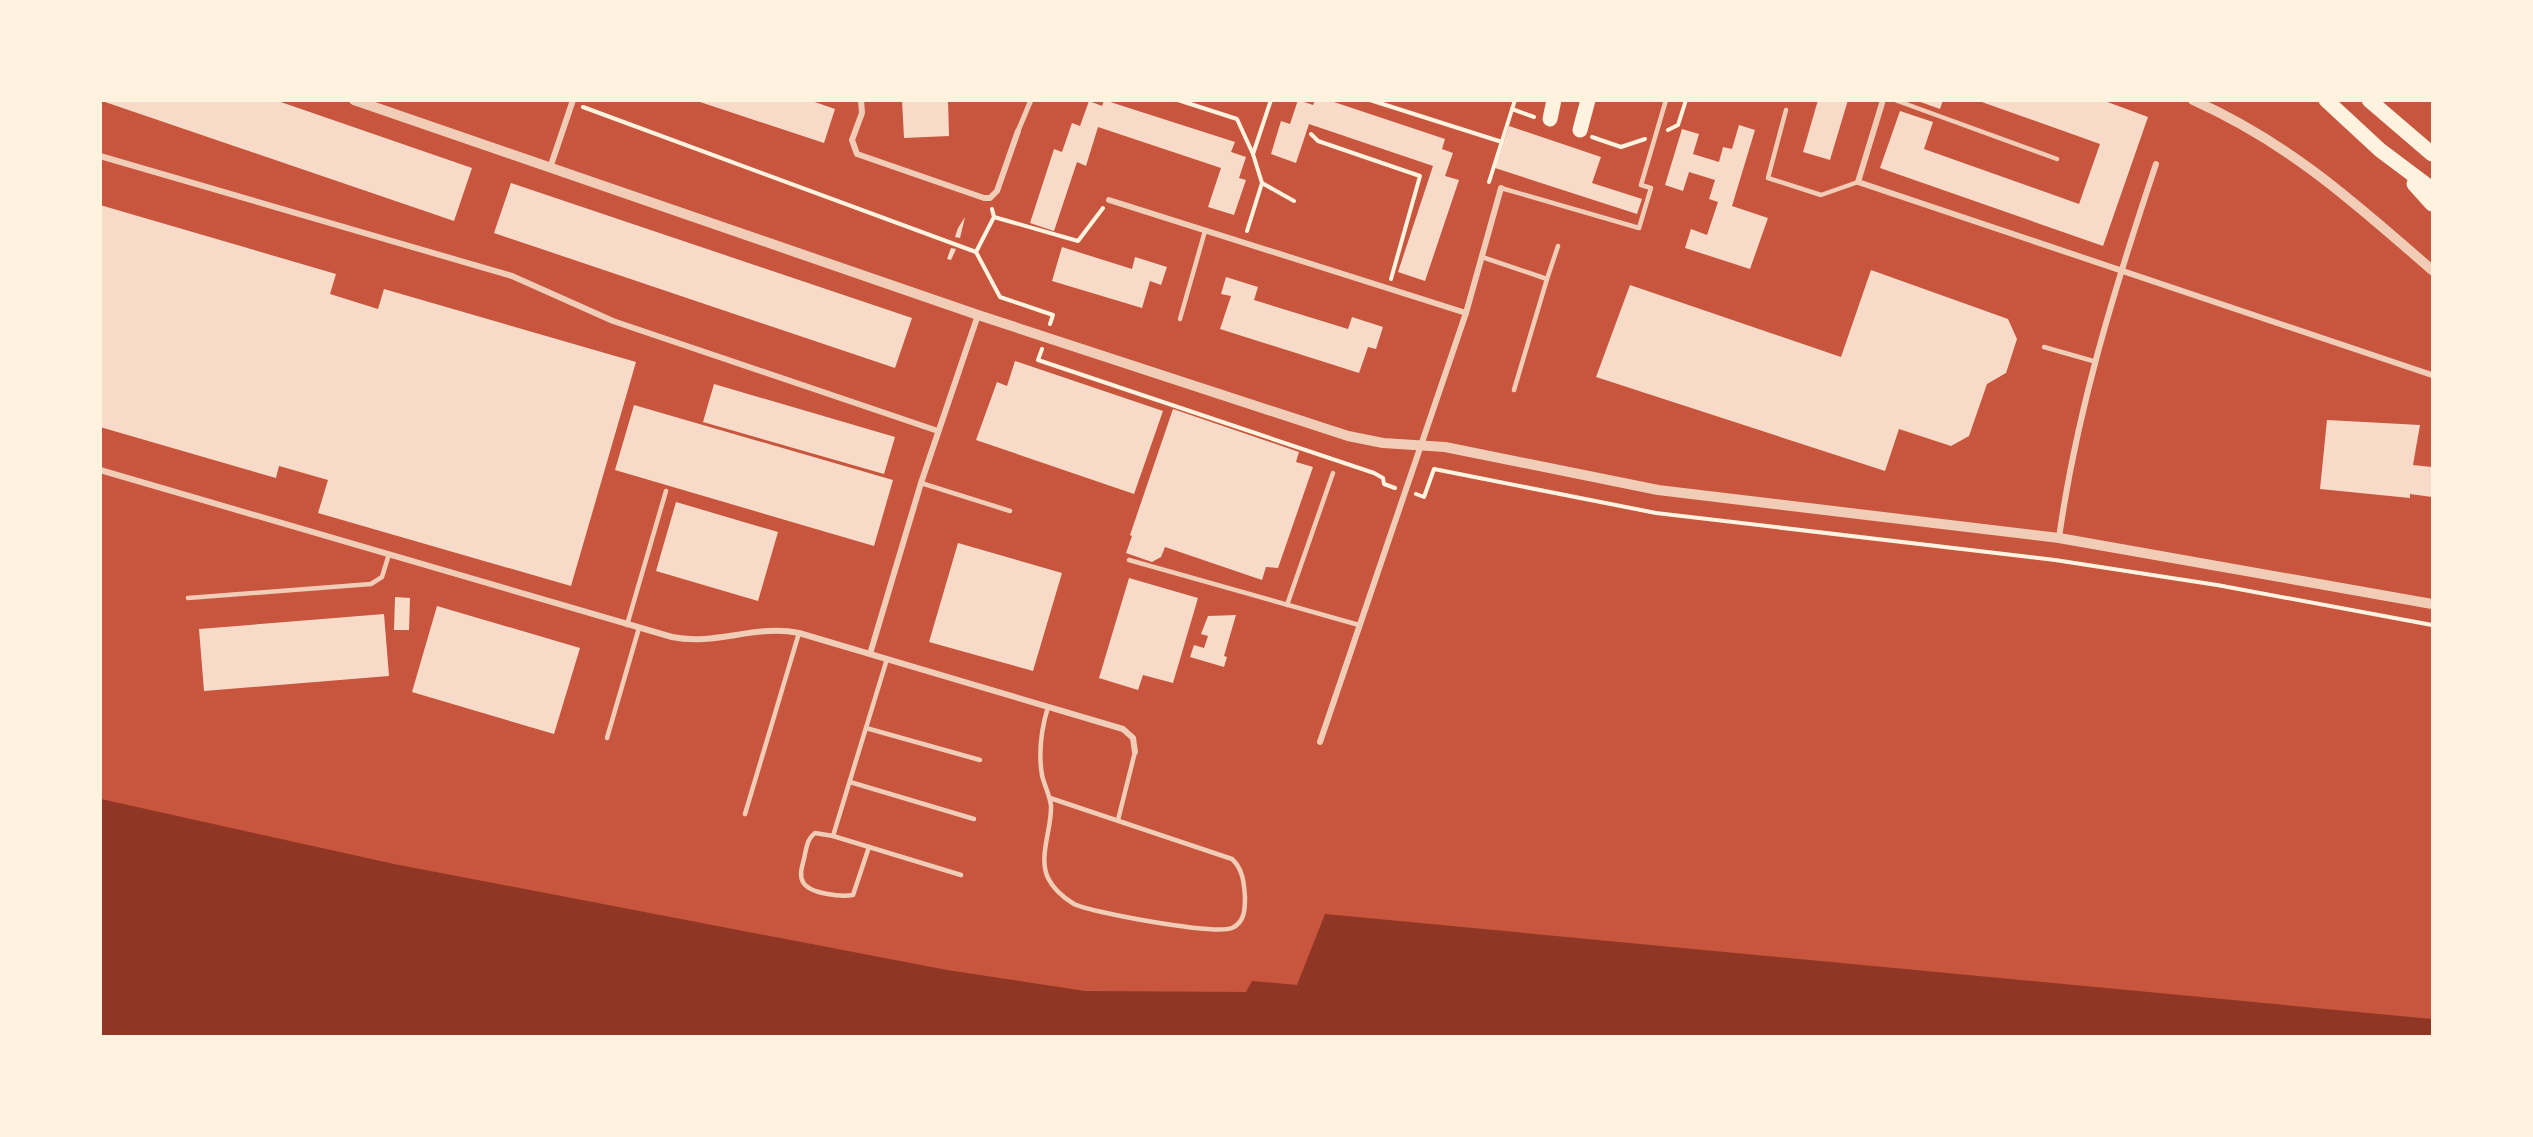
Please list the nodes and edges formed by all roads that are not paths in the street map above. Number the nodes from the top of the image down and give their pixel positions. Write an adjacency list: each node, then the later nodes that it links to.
1 (354, 100): 22 (street)
2 (573, 100): 22 (street)
3 (861, 100): 15 (street)
4 (1031, 100): 15 (street)
5 (1588, 100): 16 (main road)
6 (1666, 100): 25 (lane)
7 (1883, 100): 23 (street)
8 (1895, 100): 20 (lane)
9 (2193, 100): 31 (street)
10 (2326, 100): 17 (main road)
11 (2369, 100): 18 (main road)
12 (1553, 102): 14 (main road)
13 (1786, 110): 23 (lane)
14 (1547, 120)
15 (1018, 131)
16 (1584, 133)
17 (2380, 150): 24 (main road); 27 (main road)
18 (2431, 152)
19 (100, 156): 41 (street)
20 (2057, 159)
21 (2156, 164): 32 (street)
22 (550, 168): 35 (street)
23 (1858, 182): 32 (street)
24 (2433, 189)
25 (1500, 191): 30 (street)
26 (1109, 200): 28 (street)
27 (2433, 204)
28 (1205, 231): 34 (street); 36 (lane)
29 (1558, 246): 33 (lane)
30 (1482, 257): 33 (lane); 34 (street)
31 (2433, 270)
32 (2120, 272): 38 (street); 39 (street)
33 (1547, 279): 40 (lane)
34 (1466, 313): 42 (street)
35 (978, 315): 41 (street); 42 (street)
36 (1180, 319)
37 (2043, 347): 38 (lane)
38 (2093, 361): 48 (street)
39 (2433, 375)
40 (1514, 390)
41 (938, 430): 45 (street)
42 (1419, 446): 48 (street); 55 (street)
43 (100, 470): 49 (street)
44 (1333, 472): 53 (lane)
45 (921, 483): 47 (lane); 58 (street)
46 (666, 490): 54 (lane)
47 (1010, 511)
48 (2059, 538): 52 (street)
49 (389, 554): 51 (lane); 54 (street)
50 (1129, 560): 53 (lane)
51 (188, 598)
52 (2433, 604)
53 (1287, 605): 55 (lane)
54 (627, 625): 56 (street)
55 (1359, 625): 63 (street)
56 (639, 628): 57 (street); 62 (lane)
57 (799, 633): 58 (street); 68 (lane)
58 (870, 654): 59 (street)
59 (887, 659): 60 (street); 61 (lane)
60 (1048, 707): 64 (street); 67 (lane)
61 (866, 728): 65 (lane); 66 (lane)
62 (607, 738)
63 (1320, 742)
64 (1135, 752): 70 (lane)
65 (980, 760)
66 (850, 783): 69 (lane); 71 (lane)
67 (1050, 798): 70 (lane); 70 (lane)
68 (745, 814)
69 (974, 819)
70 (1118, 820)
71 (833, 836): 72 (lane); 72 (lane)
72 (869, 847): 73 (lane)
73 (961, 874)

